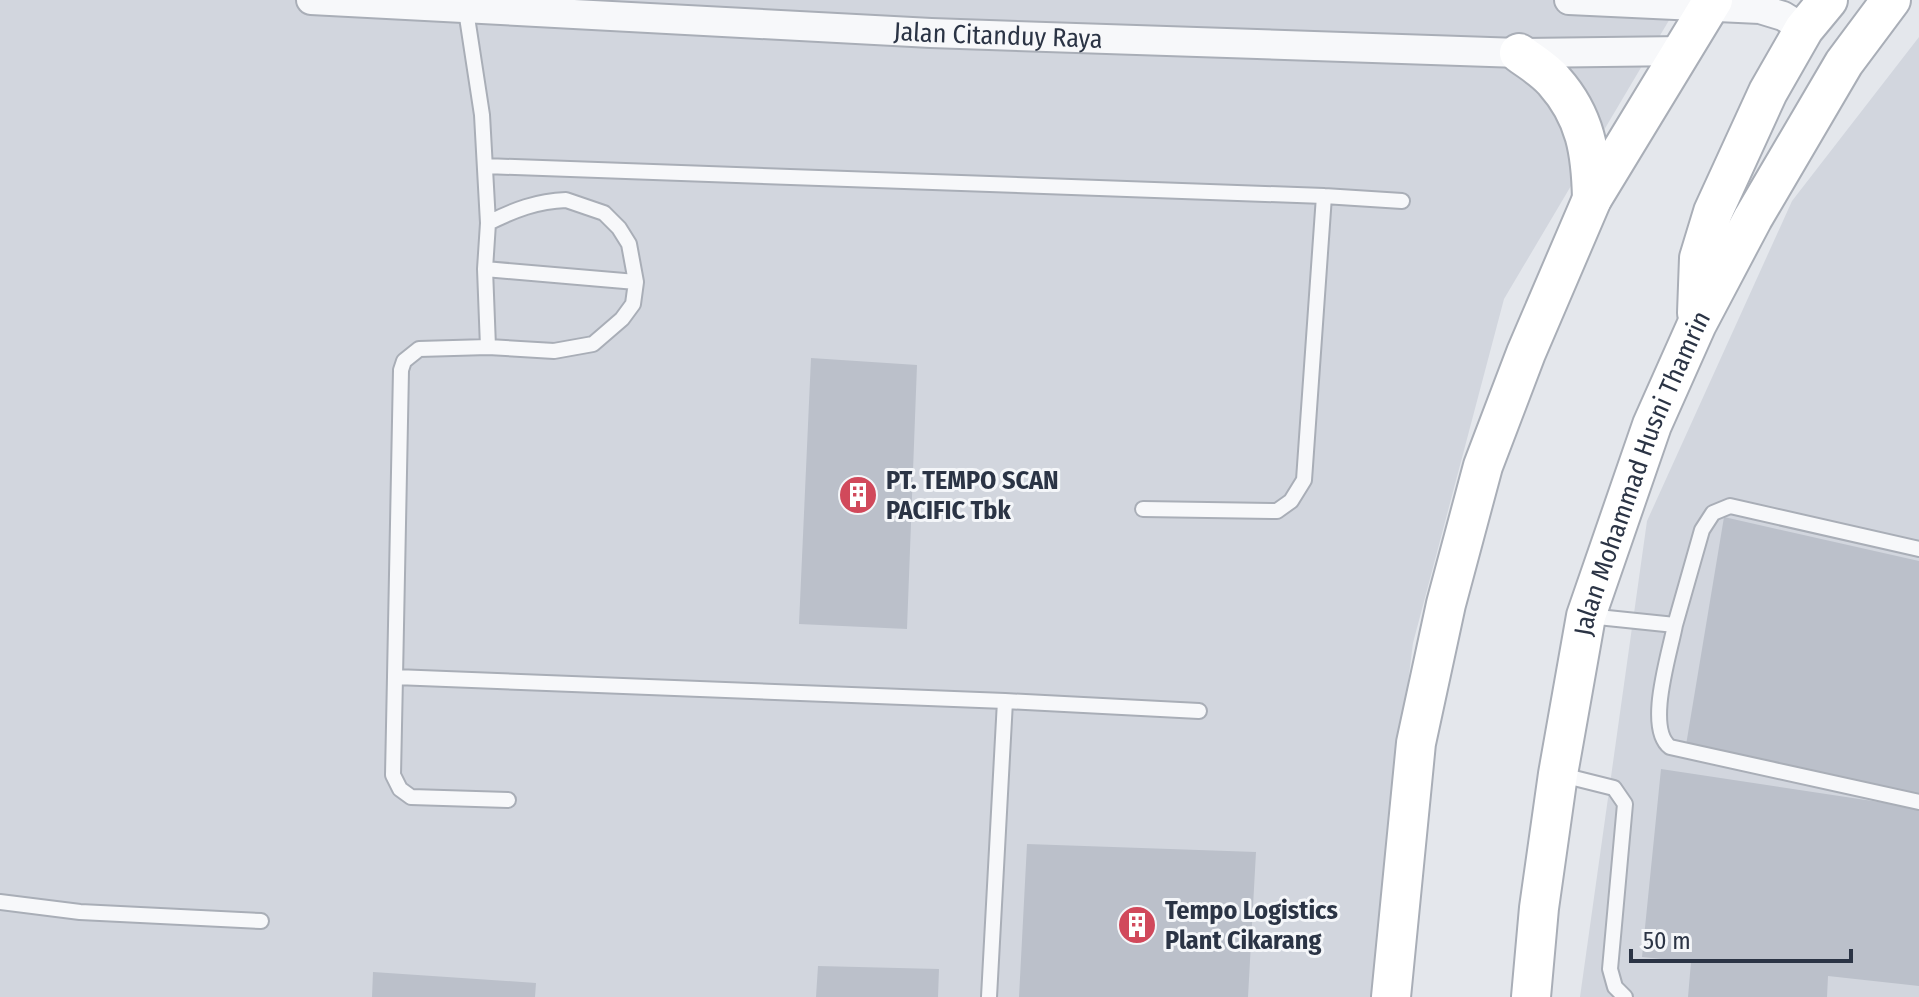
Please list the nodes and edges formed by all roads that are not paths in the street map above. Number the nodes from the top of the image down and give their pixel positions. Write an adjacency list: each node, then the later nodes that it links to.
1 (311, 0): 5 (street, Jalan Citanduy Raya)
2 (1569, 0): 6 (street)
3 (1828, 0): 7 (street)
4 (1891, 0): 17 (street, Jalan Mohammad Husni Thamrin)
5 (465, 4): 9 (street, Jalan Citanduy Raya); 10 (lane)
6 (1711, 4): 7 (street); 8 (street)
7 (1804, 29): 17 (street)
8 (1684, 51): 9 (street, Jalan Citanduy Raya); 12 (street)
9 (1519, 53): 12 (street)
10 (485, 166): 11 (lane); 14 (lane)
11 (1324, 196): 13 (lane); 19 (lane)
12 (1592, 199): 32 (street)
13 (1402, 201)
14 (488, 223): 15 (lane); 16 (lane)
15 (485, 269): 16 (lane); 18 (lane)
16 (636, 282): 18 (lane)
17 (1697, 324): 21 (street, Jalan Mohammad Husni Thamrin)
18 (488, 347): 23 (lane)
19 (1143, 509)
20 (1919, 549): 22 (lane)
21 (1586, 616): 22 (lane); 26 (street, Jalan Mohammad Husni Thamrin)
22 (1675, 625): 28 (lane)
23 (395, 677): 24 (lane); 27 (lane)
24 (1005, 701): 25 (lane); 31 (lane)
25 (1199, 711)
26 (1558, 774): 33 (street, Jalan Mohammad Husni Thamrin); 34 (lane)
27 (508, 800)
28 (1919, 802)
29 (0, 902): 30 (lane)
30 (261, 921)
31 (989, 997)
32 (1391, 997)
33 (1531, 997)
34 (1625, 997)

